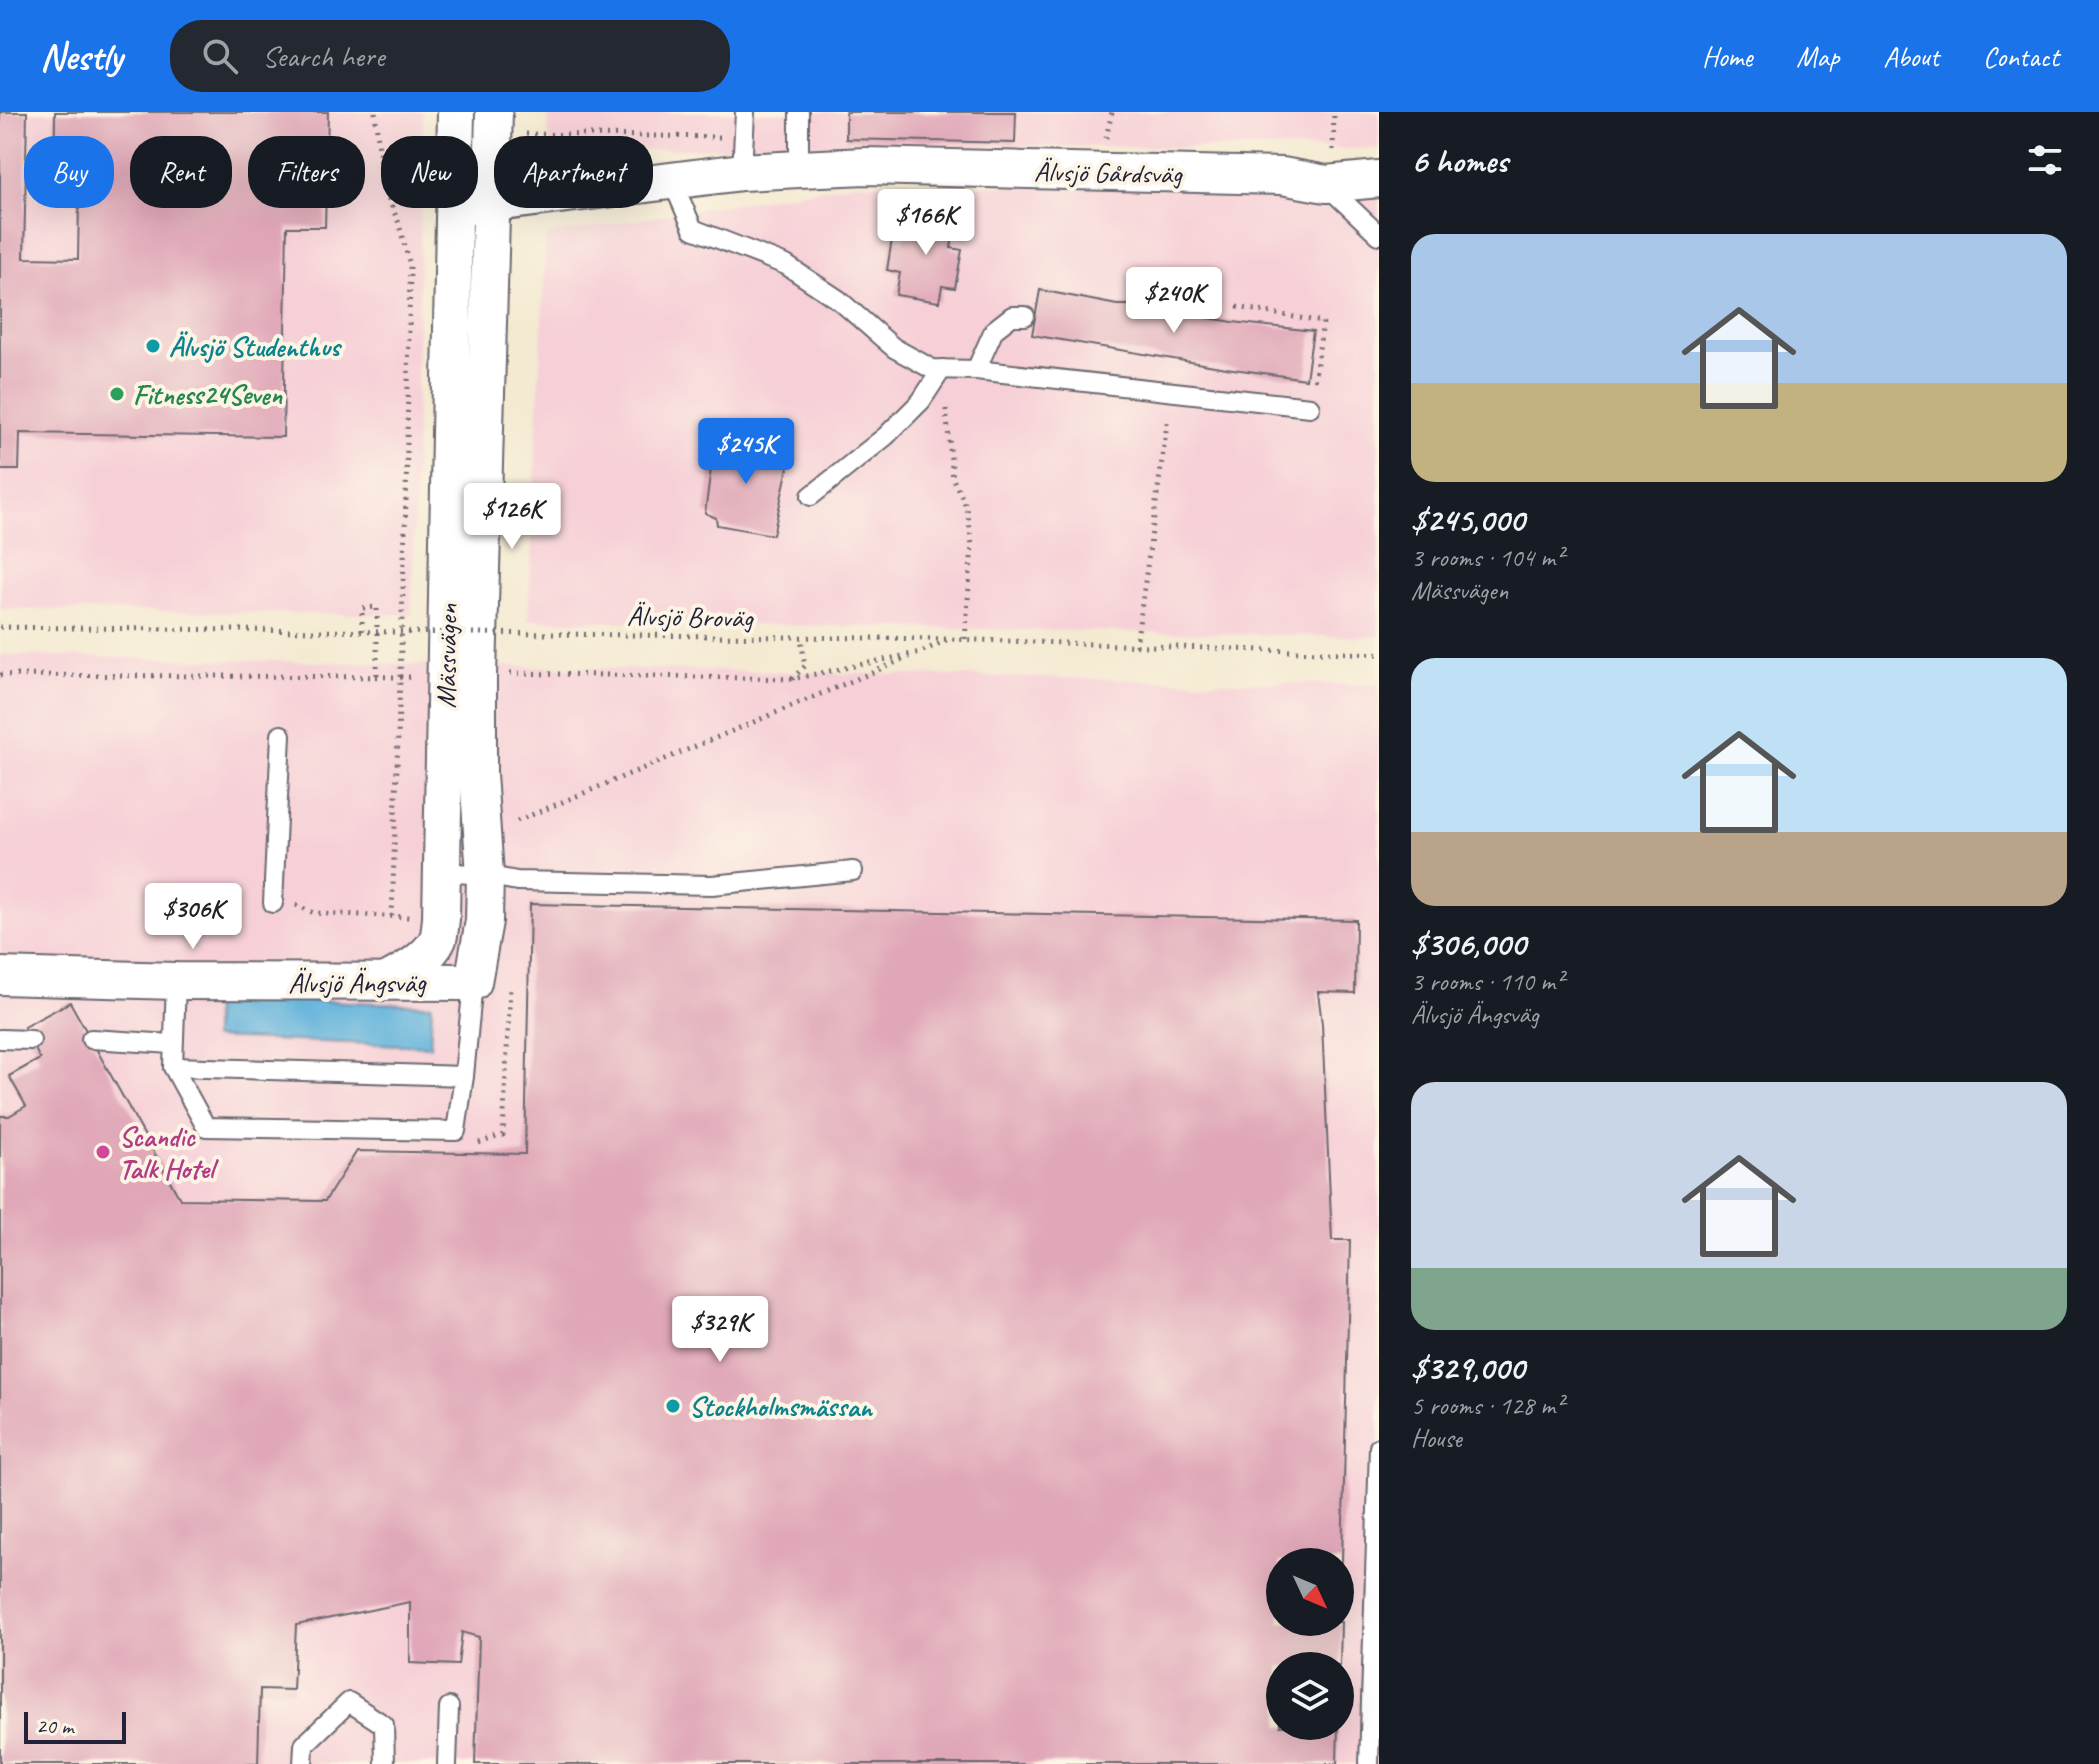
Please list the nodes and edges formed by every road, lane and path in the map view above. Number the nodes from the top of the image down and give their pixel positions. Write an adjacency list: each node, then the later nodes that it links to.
1 (375, 112): 34 (path)
2 (456, 112): 7 (street, Mässvägen)
3 (745, 112): 8 (lane)
4 (799, 112): 9 (lane)
5 (1334, 112): 10 (path)
6 (505, 123): 8 (path); 13 (street, Mässvägen)
7 (456, 136)
8 (743, 154): 9 (street, Älvsjö Gårdsväg); 12 (street, Älvsjö Gårdsväg)
9 (799, 169): 10 (street, Älvsjö Gårdsväg)
10 (1329, 170): 11 (street, Älvsjö Gårdsväg); 16 (lane)
11 (1379, 179)
12 (672, 181): 13 (street, Älvsjö Gårdsväg); 19 (lane)
13 (492, 204): 14 (street, Älvsjö Gårdsväg); 32 (street, Mässvägen)
14 (478, 206)
15 (455, 208): 32 (street, Mässvägen)
16 (1379, 235)
17 (1237, 307): 22 (path)
18 (1025, 316): 20 (lane)
19 (942, 369): 20 (lane); 23 (lane); 28 (path)
20 (976, 370): 21 (lane)
21 (1171, 392): 22 (lane); 29 (path)
22 (1310, 407)
23 (811, 496)
24 (0, 627): 25 (path, Älvsjö Broväg, bridge)
25 (362, 631): 26 (path, Älvsjö Broväg, bridge); 33 (path)
26 (801, 637): 27 (path, Älvsjö Broväg, bridge); 35 (path)
27 (949, 639): 28 (path, Älvsjö Broväg); 35 (path)
28 (965, 640): 29 (path, Älvsjö Broväg)
29 (1136, 646): 30 (path, Älvsjö Broväg)
30 (1379, 654)
31 (0, 675): 33 (path)
32 (462, 675): 34 (path); 35 (path); 38 (street, Mässvägen); 39 (street, Mässvägen)
33 (377, 677): 34 (path)
34 (399, 677): 41 (path)
35 (792, 679)
36 (281, 735): 40 (lane)
37 (853, 871): 39 (lane)
38 (442, 872): 39 (lane); 42 (street, Mässvägen)
39 (485, 875): 46 (street, Mässvägen)
40 (273, 903): 41 (path)
41 (392, 916): 42 (path)
42 (441, 919): 45 (street, Mässvägen)
43 (0, 976): 44 (street, Älvsjö Ängsväg)
44 (176, 981): 45 (street, Älvsjö Ängsväg); 50 (lane)
45 (385, 982): 46 (street, Älvsjö Ängsväg)
46 (473, 982): 52 (lane)
47 (0, 1039): 49 (lane)
48 (91, 1039): 50 (lane)
49 (31, 1040)
50 (173, 1044): 51 (lane)
51 (173, 1067): 52 (lane); 52 (lane)
52 (464, 1076)
53 (1379, 1447): 58 (lane)
54 (449, 1707): 57 (lane)
55 (303, 1764): 56 (lane)
56 (385, 1764)
57 (447, 1764)
58 (1369, 1764)

